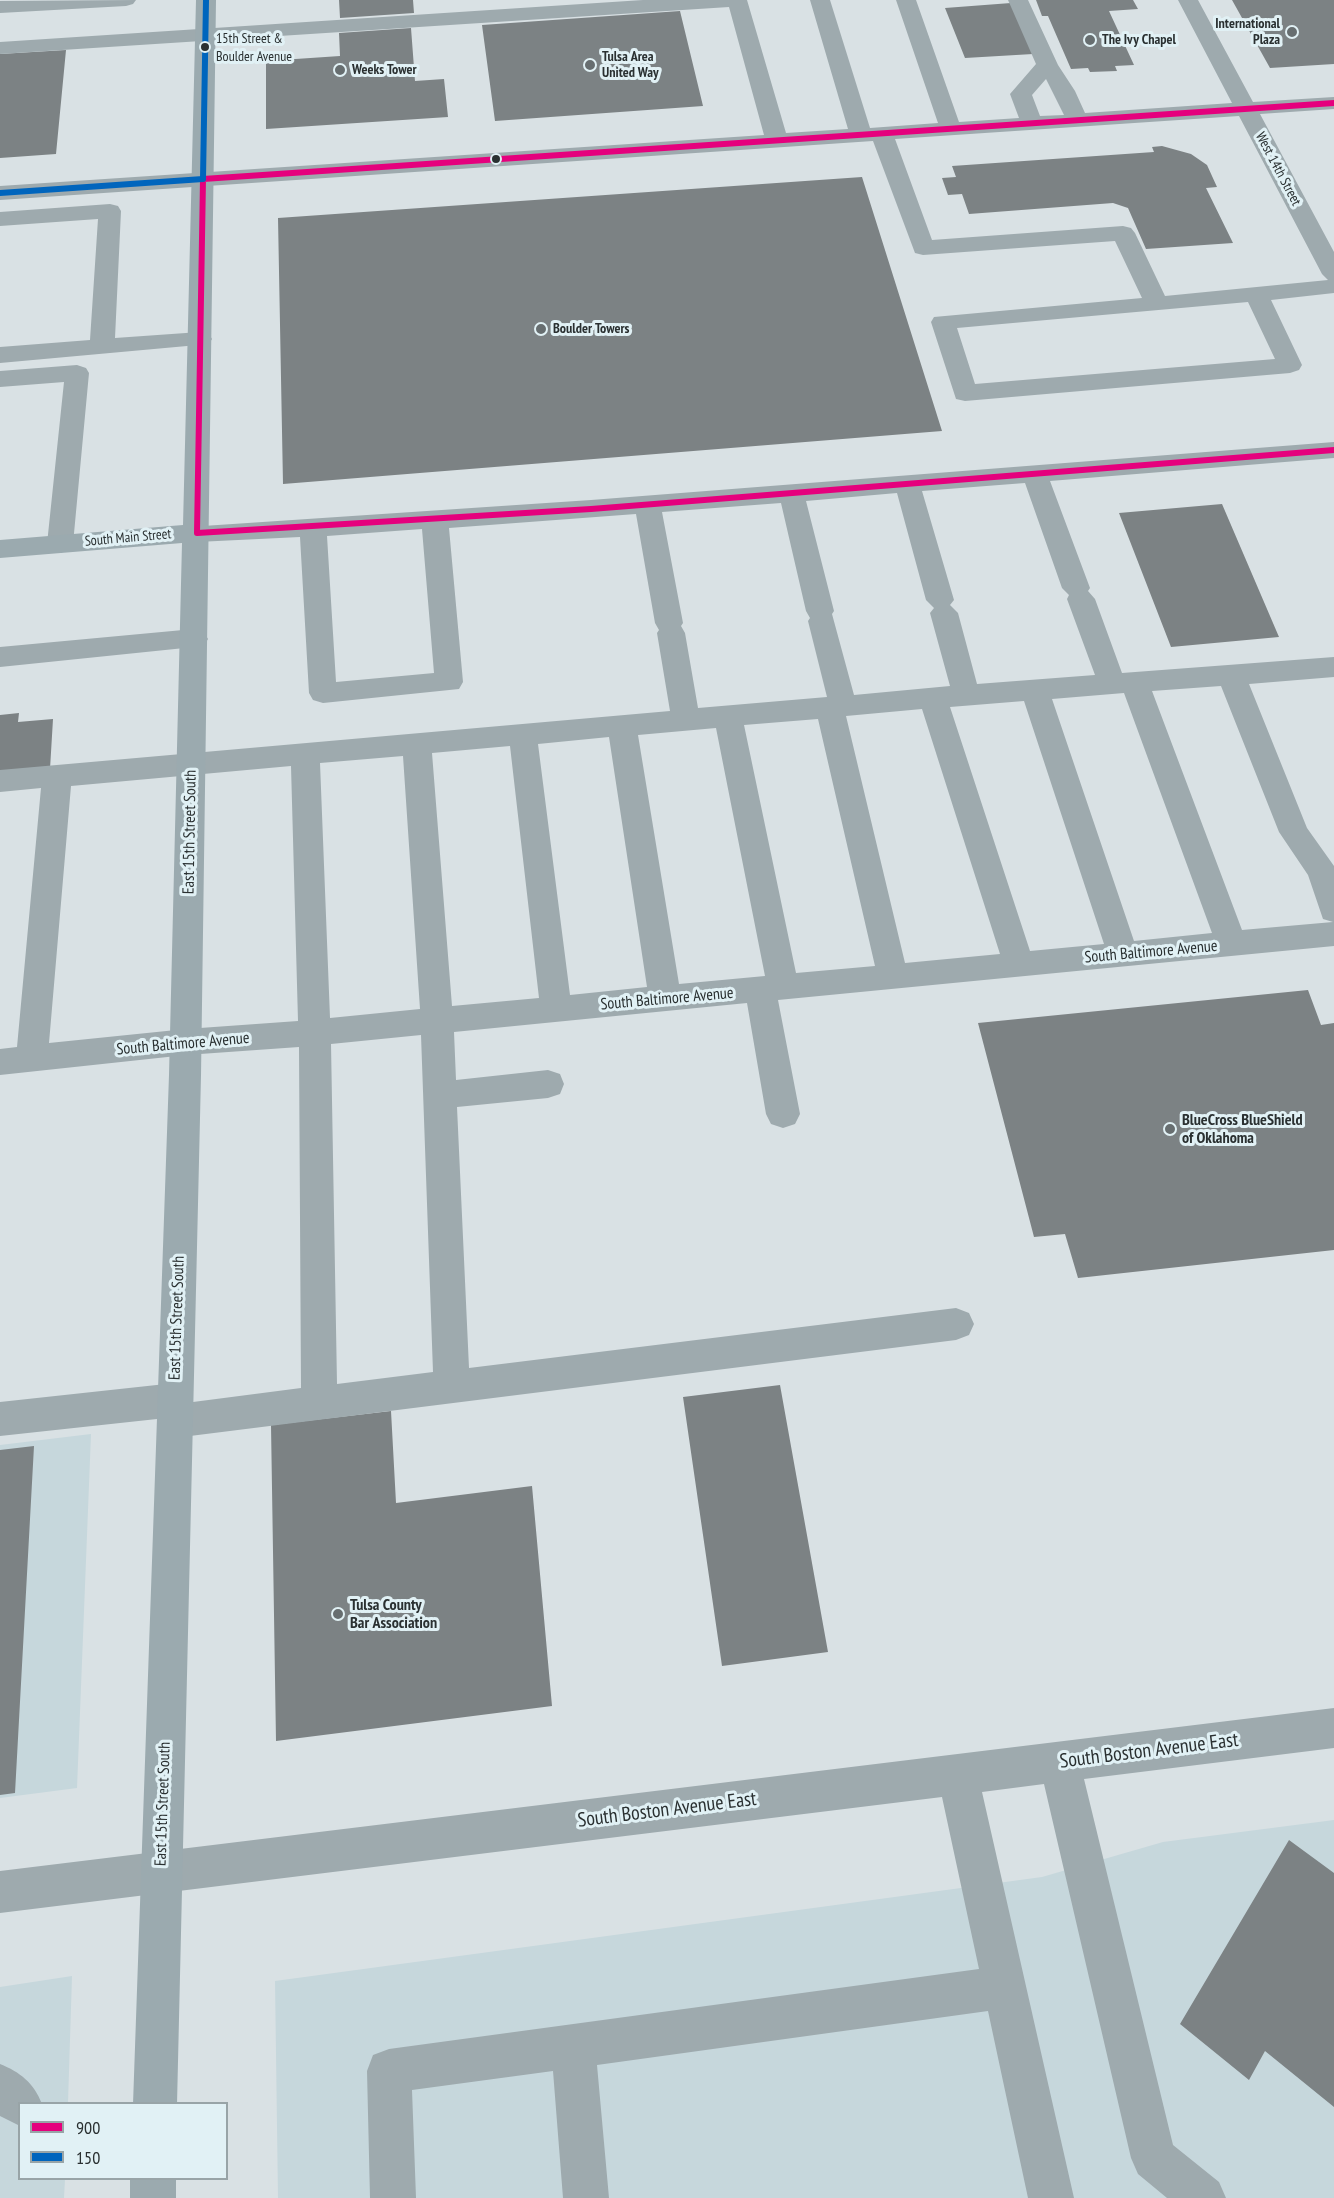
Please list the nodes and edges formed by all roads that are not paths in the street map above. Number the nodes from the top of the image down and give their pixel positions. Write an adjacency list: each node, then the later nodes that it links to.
1 (126, 0): 10 (street)
2 (206, 0): 12 (main road, East 15th Street South)
3 (737, 0): 8 (street); 21 (street)
4 (820, 0): 20 (street)
5 (906, 0): 19 (street)
6 (1018, 0): 14 (street)
7 (1188, 0): 16 (street, West 14th Street)
8 (697, 1): 9 (street)
9 (602, 4): 11 (street)
10 (0, 8)
11 (496, 8): 12 (street)
12 (205, 34): 13 (street); 22 (main road, East 15th Street South)
13 (0, 48)
14 (1047, 65): 17 (street); 18 (street)
15 (1334, 103): 16 (street)
16 (1246, 109): 17 (street); 25 (street, West 14th Street)
17 (1077, 120): 18 (street)
18 (1032, 124): 19 (street)
19 (951, 129): 20 (street)
20 (871, 134): 21 (street); 28 (street)
21 (777, 141): 22 (street)
22 (202, 179): 23 (street); 29 (main road, East 15th Street South)
23 (0, 193)
24 (0, 219): 30 (street)
25 (1334, 274)
26 (1334, 286): 27 (street)
27 (1257, 296): 28 (street); 28 (street)
28 (1157, 304)
29 (200, 339): 30 (street); 40 (main road, East 15th Street South)
30 (102, 347): 31 (street)
31 (0, 355)
32 (0, 379): 41 (street)
33 (1334, 450): 34 (street, South Main Street)
34 (1034, 473): 35 (street, South Main Street); 47 (street)
35 (907, 483): 36 (street, South Main Street); 49 (street)
36 (791, 492): 37 (street, South Main Street); 51 (street)
37 (648, 505): 38 (street, South Main Street); 53 (street)
38 (435, 521): 39 (street, South Main Street); 39 (street)
39 (314, 528): 40 (street, South Main Street)
40 (197, 532): 41 (main road, South Main Street); 43 (main road, East 15th Street South)
41 (60, 544): 42 (main road, South Main Street)
42 (0, 549)
43 (194, 639): 44 (street); 58 (main road, East 15th Street South)
44 (0, 657)
45 (1334, 668): 46 (street)
46 (1231, 675): 47 (street); 61 (street)
47 (1123, 683): 48 (street); 63 (street)
48 (1035, 690): 49 (street); 64 (street)
49 (966, 695): 50 (street)
50 (933, 698): 51 (street); 65 (street)
51 (837, 706): 52 (street); 66 (street)
52 (728, 716): 53 (street); 67 (street)
53 (686, 720): 54 (street)
54 (622, 726): 55 (street); 68 (street)
55 (523, 735): 56 (street); 69 (street)
56 (417, 744): 57 (street); 70 (street)
57 (305, 754): 58 (street); 71 (street)
58 (192, 764): 59 (street); 72 (main road, East 15th Street South)
59 (57, 776): 60 (street); 73 (street)
60 (0, 781)
61 (1334, 910)
62 (1334, 934): 63 (street, South Baltimore Avenue)
63 (1232, 944): 64 (street, South Baltimore Avenue)
64 (1123, 955): 65 (street, South Baltimore Avenue)
65 (1019, 965): 66 (street, South Baltimore Avenue)
66 (893, 977): 67 (street, South Baltimore Avenue)
67 (772, 989): 68 (street, South Baltimore Avenue); 77 (street)
68 (665, 999): 69 (street, South Baltimore Avenue)
69 (556, 1009): 70 (street, South Baltimore Avenue)
70 (437, 1020): 71 (street, South Baltimore Avenue); 76 (street)
71 (314, 1032): 72 (street, South Baltimore Avenue); 80 (street)
72 (186, 1042): 73 (street, South Baltimore Avenue); 81 (main road, East 15th Street South)
73 (32, 1058): 74 (street, South Baltimore Avenue)
74 (0, 1062)
75 (548, 1084): 76 (street)
76 (439, 1095): 79 (street)
77 (783, 1114)
78 (956, 1324): 79 (street)
79 (452, 1386): 80 (street)
80 (320, 1403): 81 (street)
81 (175, 1411): 82 (street); 86 (main road, East 15th Street South)
82 (0, 1419)
83 (1334, 1728): 84 (street, South Boston Avenue East)
84 (1059, 1762): 85 (street, South Boston Avenue East); 98 (street)
85 (958, 1774): 86 (street, South Boston Avenue East); 88 (street)
86 (161, 1872): 87 (street, South Boston Avenue East); 92 (main road, East 15th Street South)
87 (0, 1892)
88 (1005, 1987): 89 (street); 97 (street)
89 (573, 2046): 95 (street); 96 (street)
90 (0, 2086): 91 (street)
91 (18, 2102)
92 (155, 2102)
93 (153, 2180): 94 (main road)
94 (153, 2198)
95 (393, 2198)
96 (586, 2198)
97 (1051, 2198)
98 (1203, 2198)

